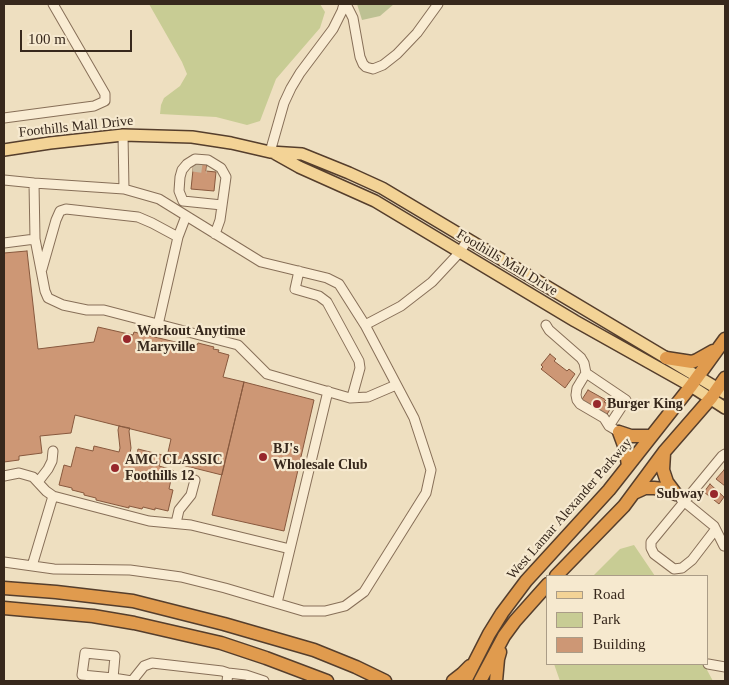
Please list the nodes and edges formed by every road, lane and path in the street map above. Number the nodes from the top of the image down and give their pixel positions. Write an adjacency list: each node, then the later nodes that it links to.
1 (53, 4): 4 (street)
2 (345, 4): 3 (street); 7 (street)
3 (438, 4)
4 (4, 118)
5 (123, 135): 6 (main road, Foothills Mall Drive); 7 (main road, Foothills Mall Drive); 10 (street)
6 (4, 150)
7 (270, 152): 18 (main road, Foothills Mall Drive); 20 (main road, Foothills Mall Drive)
8 (4, 180): 9 (street)
9 (34, 184): 10 (street); 17 (street)
10 (124, 189): 13 (street)
11 (183, 201): 12 (street); 12 (street); 13 (street)
12 (222, 204): 15 (street)
13 (177, 210): 14 (street)
14 (186, 216): 15 (street); 16 (street)
15 (216, 234): 21 (street)
16 (178, 237): 22 (street); 23 (street)
17 (35, 239): 19 (street); 22 (street)
18 (468, 239): 20 (street); 27 (main road, Foothills Mall Drive)
19 (4, 243)
20 (460, 252): 24 (street); 29 (main road, Foothills Mall Drive)
21 (299, 271): 24 (street); 33 (street)
22 (41, 272): 23 (street)
23 (158, 325): 32 (street)
24 (365, 325): 30 (street)
25 (546, 325): 28 (street)
26 (722, 344): 27 (highway); 29 (highway, West Lamar Alexander Parkway)
27 (666, 358): 29 (main road, Foothills Mall Drive)
28 (586, 373): 35 (street); 35 (street)
29 (694, 381): 31 (main road, Foothills Mall Drive); 36 (highway, West Lamar Alexander Parkway)
30 (396, 385): 33 (street); 56 (street)
31 (720, 389): 34 (main road, Foothills Mall Drive); 38 (highway)
32 (328, 391): 33 (street); 50 (street)
33 (352, 397)
34 (725, 408)
35 (614, 429): 36 (highway); 40 (highway)
36 (651, 436): 40 (highway, West Lamar Alexander Parkway)
37 (53, 451): 43 (street)
38 (664, 452): 44 (highway); 46 (highway)
39 (725, 454): 46 (street)
40 (628, 466): 59 (highway, West Lamar Alexander Parkway)
41 (4, 476): 43 (street)
42 (195, 480): 47 (street)
43 (38, 482): 45 (street)
44 (634, 493): 46 (highway); 53 (highway)
45 (53, 496): 47 (street); 52 (street)
46 (680, 498): 48 (street); 48 (street)
47 (176, 523): 50 (street)
48 (715, 530): 49 (street)
49 (725, 545)
50 (290, 549): 56 (street)
51 (4, 562): 52 (street)
52 (32, 566): 56 (street)
53 (557, 575)
54 (546, 586): 58 (highway)
55 (4, 588): 69 (highway)
56 (277, 603)
57 (4, 608): 68 (highway)
58 (504, 636): 72 (highway); 73 (highway)
59 (476, 658): 70 (highway); 71 (highway, West Lamar Alexander Parkway)
60 (709, 664): 61 (street)
61 (725, 667)
62 (228, 677): 65 (street); 66 (street)
63 (82, 678): 64 (street); 64 (street)
64 (113, 678): 66 (street)
65 (246, 678): 67 (street)
66 (132, 681)
67 (264, 681)
68 (327, 681)
69 (385, 681)
70 (453, 681)
71 (466, 681)
72 (480, 681)
73 (496, 681)

